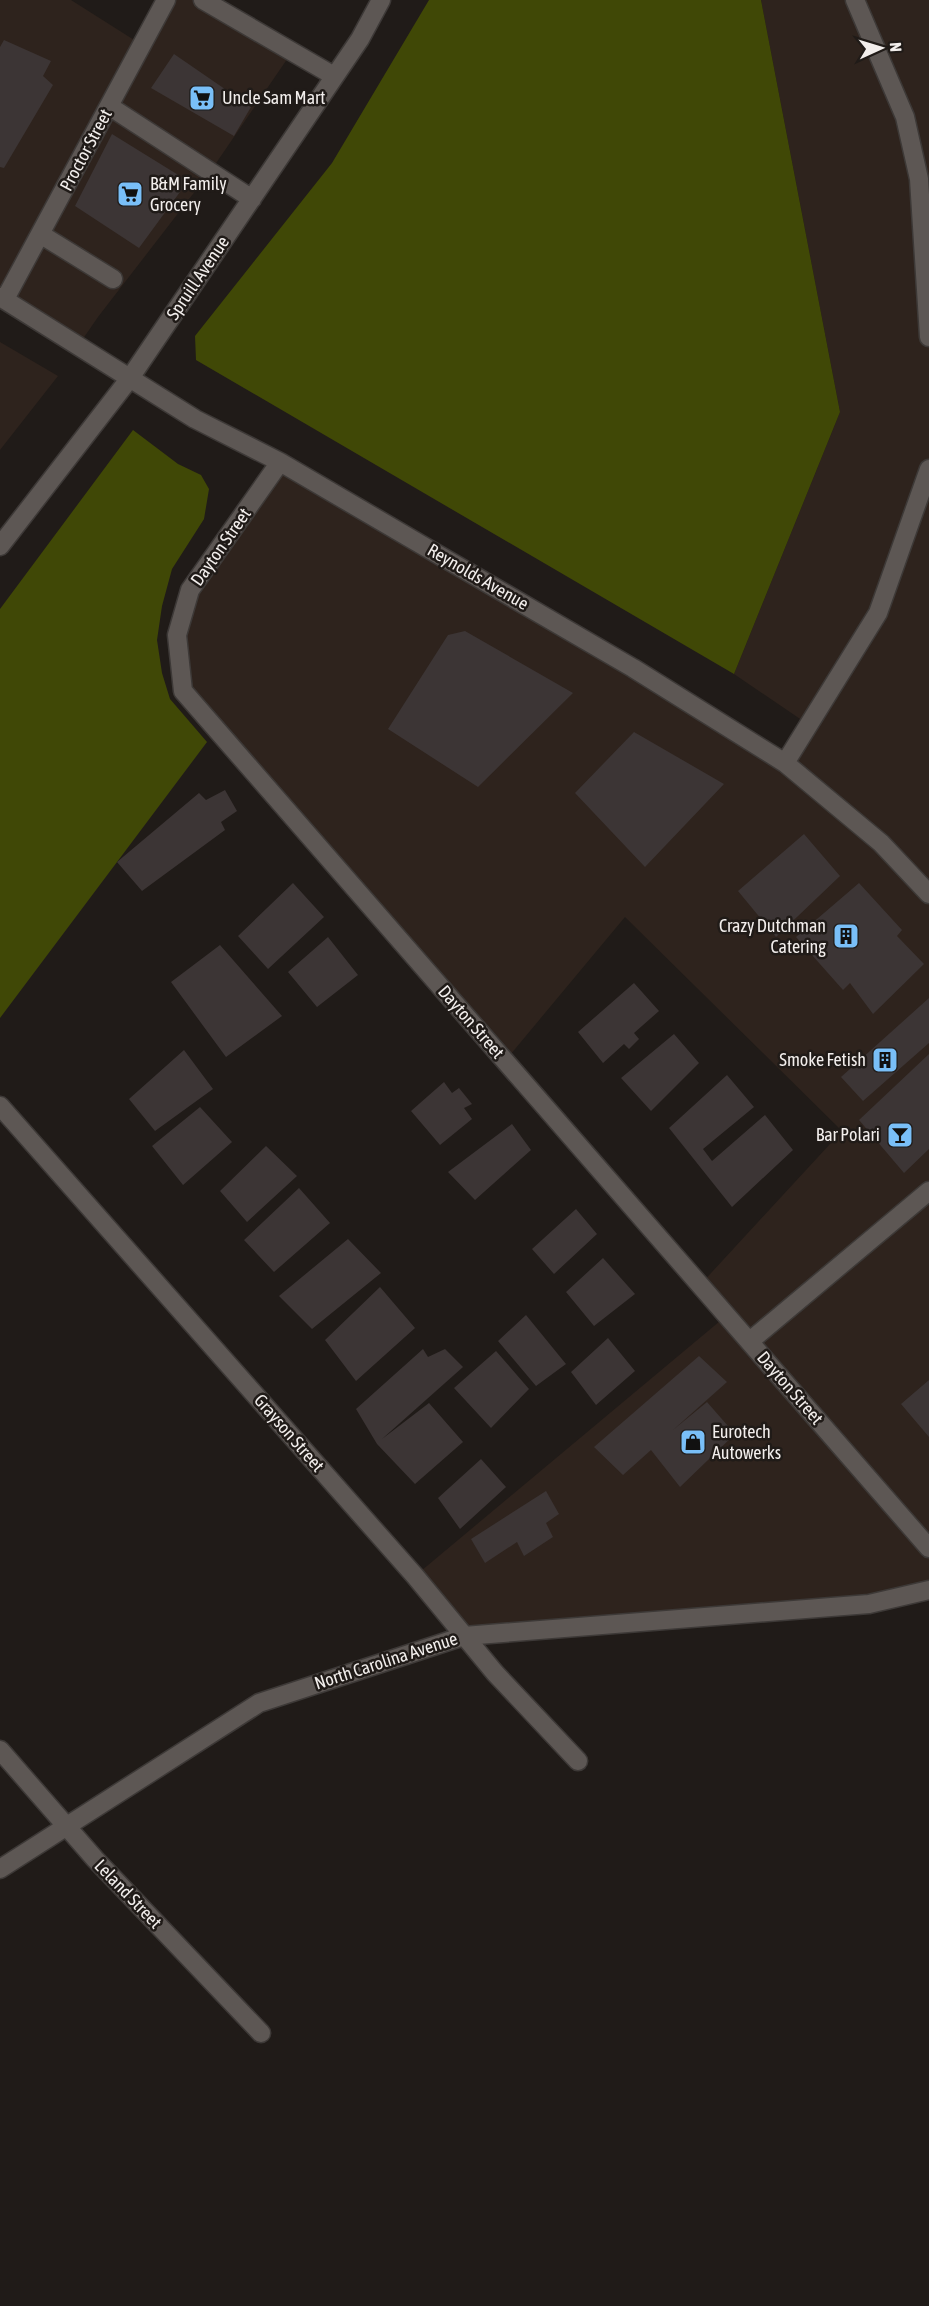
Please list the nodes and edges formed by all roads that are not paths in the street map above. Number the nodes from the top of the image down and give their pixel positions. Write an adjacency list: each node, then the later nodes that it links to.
1 (166, 0): 6 (street, Proctor Street)
2 (203, 0): 5 (street)
3 (381, 0): 5 (street, Spruill Avenue)
4 (855, 0): 7 (street)
5 (334, 76): 8 (street, Spruill Avenue)
6 (109, 106): 8 (street); 9 (street, Proctor Street)
7 (924, 174): 12 (street)
8 (252, 199): 13 (street, Spruill Avenue)
9 (40, 234): 10 (street); 11 (street, Proctor Street)
10 (113, 279)
11 (2, 298): 13 (street, Reynolds Avenue)
12 (929, 337)
13 (130, 378): 14 (street, Reynolds Avenue); 16 (street, Spruill Avenue)
14 (280, 462): 17 (street, Reynolds Avenue); 21 (street, Dayton Street)
15 (929, 469): 17 (street)
16 (0, 546)
17 (785, 763): 18 (street, Reynolds Avenue)
18 (929, 894)
19 (0, 1106): 24 (street, Grayson Street)
20 (929, 1191): 21 (street)
21 (750, 1341): 22 (street, Dayton Street)
22 (929, 1548)
23 (929, 1590): 24 (street, North Carolina Avenue)
24 (464, 1636): 26 (street, Grayson Street); 27 (street, North Carolina Avenue)
25 (0, 1750): 27 (street, Leland Street)
26 (578, 1761)
27 (67, 1827): 28 (street, North Carolina Avenue); 29 (street, Leland Street)
28 (0, 1869)
29 (261, 2033)

